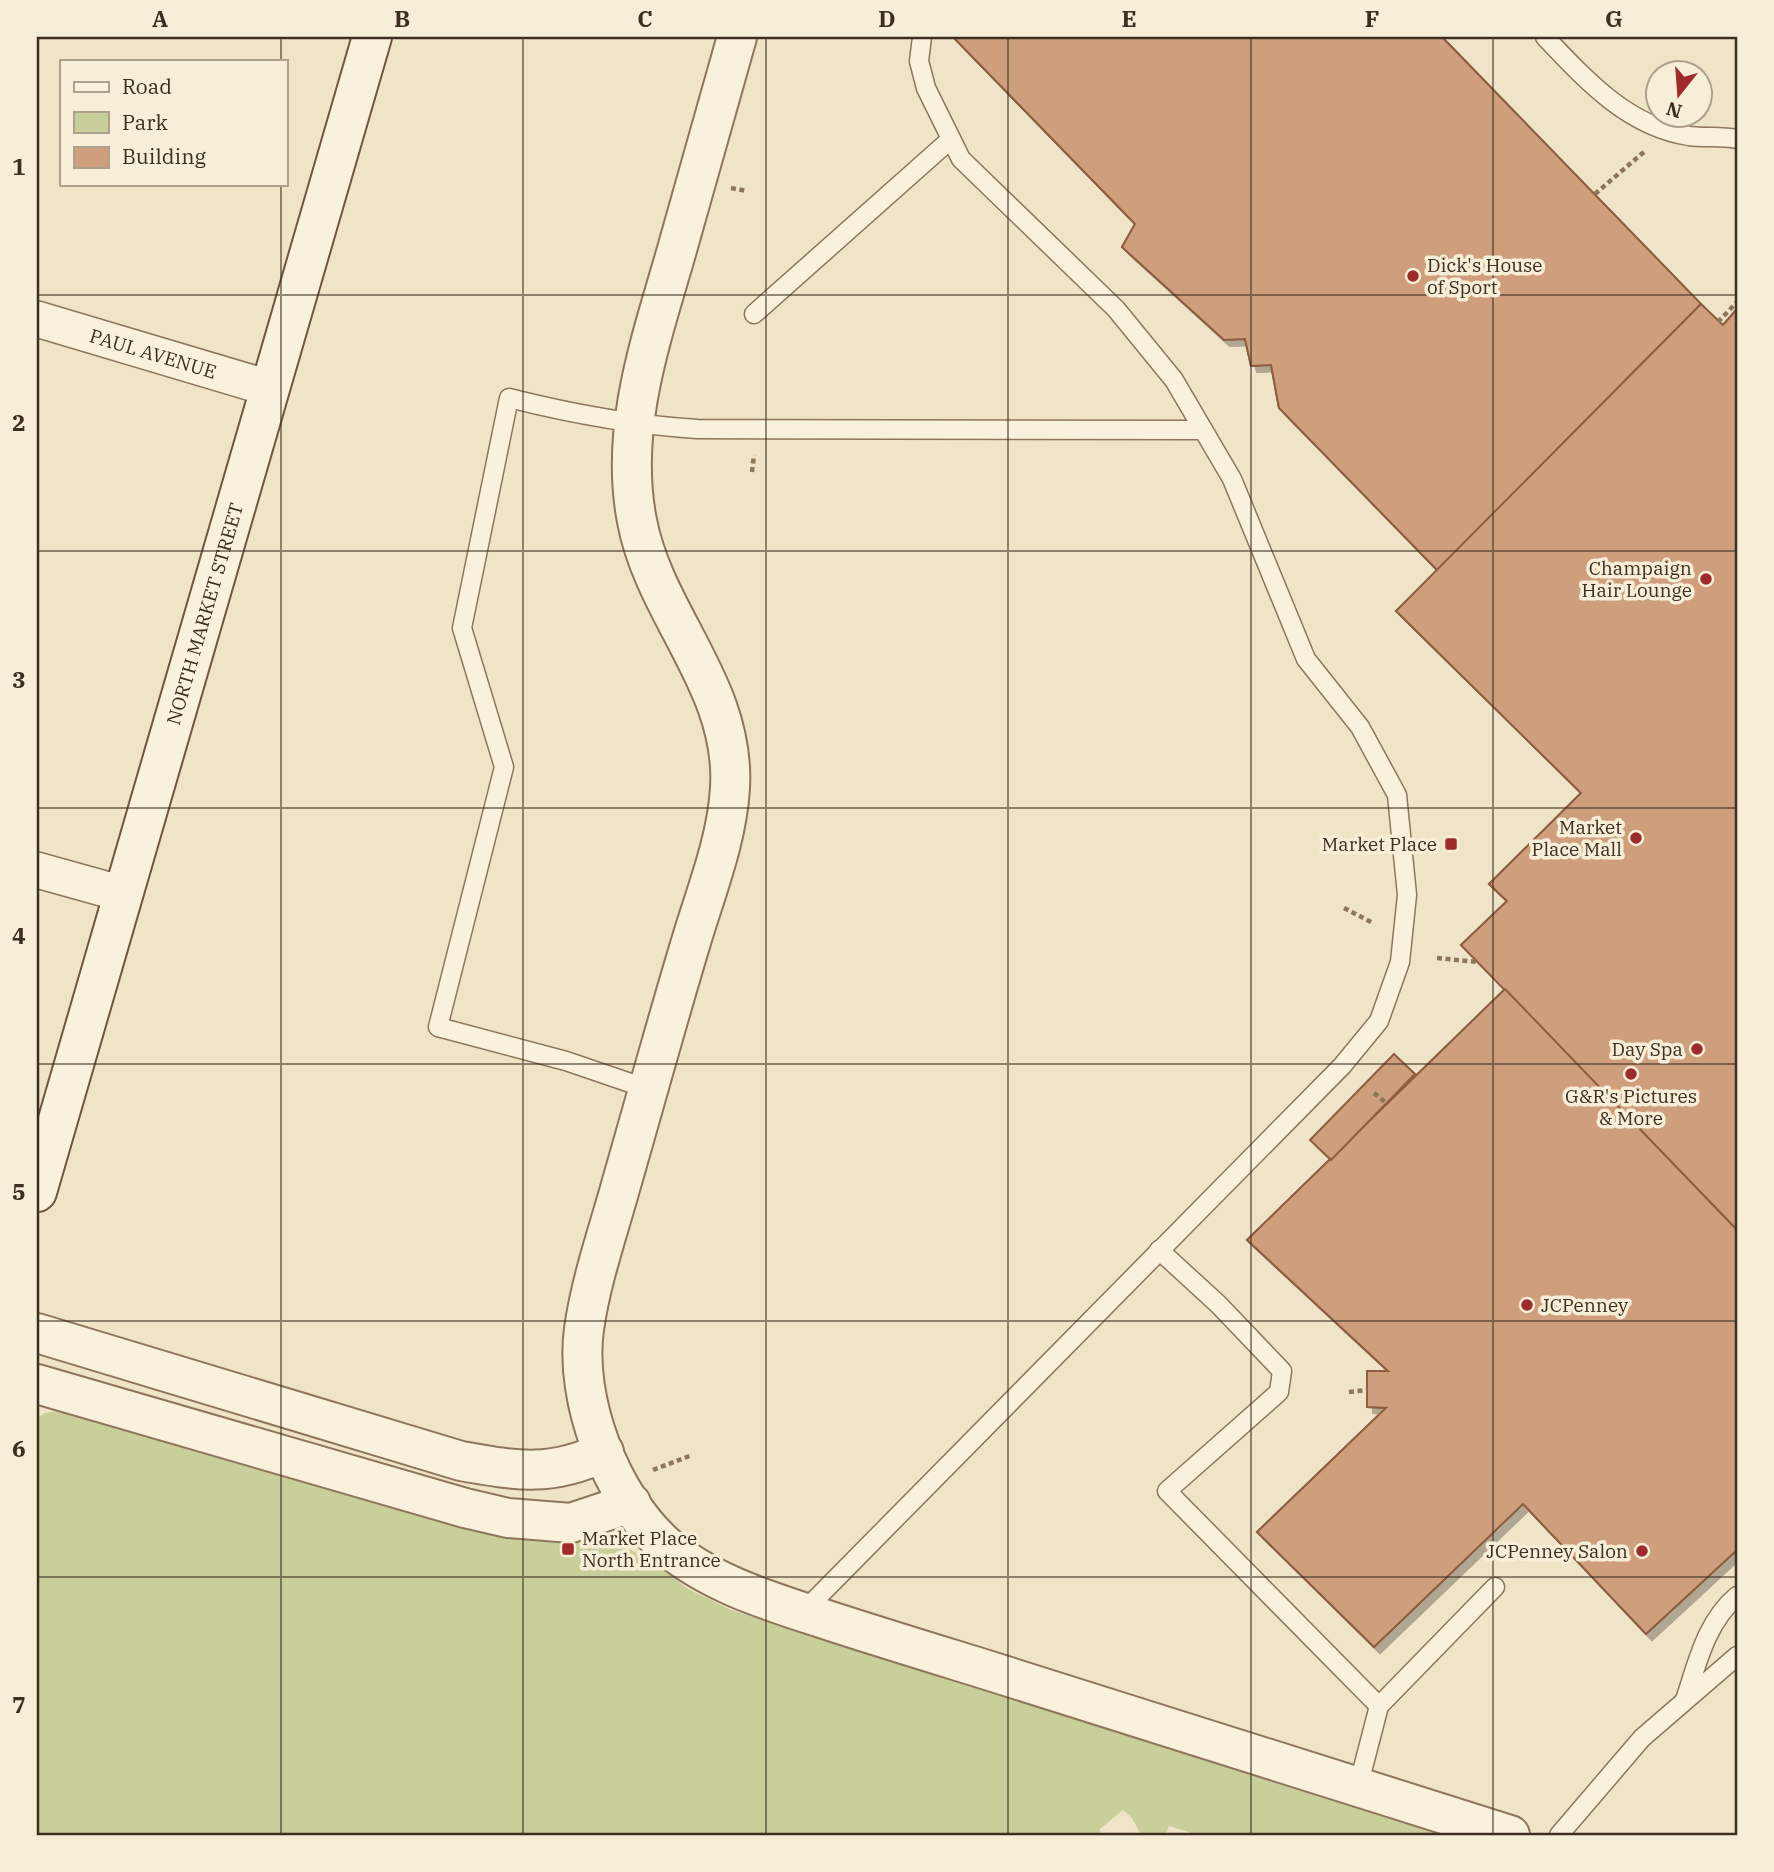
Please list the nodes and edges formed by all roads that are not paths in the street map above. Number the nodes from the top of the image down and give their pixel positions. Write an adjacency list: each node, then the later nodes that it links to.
1 (372, 37): 9 (street, NORTH MARKET STREET)
2 (737, 37): 10 (street)
3 (922, 37): 5 (lane)
4 (1545, 37): 6 (lane)
5 (951, 139): 7 (lane); 11 (lane)
6 (1737, 139)
7 (754, 314)
8 (37, 319): 9 (street, PAUL AVENUE)
9 (269, 388): 13 (street, NORTH MARKET STREET)
10 (631, 425): 11 (lane); 14 (street); 14 (lane)
11 (1203, 430): 16 (lane)
12 (37, 870): 13 (street)
13 (123, 894): 15 (street, NORTH MARKET STREET)
14 (648, 1088): 19 (street)
15 (37, 1192)
16 (1159, 1250): 23 (lane); 26 (lane)
17 (37, 1332): 19 (street)
18 (37, 1384): 20 (street)
19 (604, 1452): 20 (street)
20 (631, 1503): 23 (street)
21 (1495, 1587): 26 (lane)
22 (1737, 1596): 25 (lane)
23 (803, 1612): 27 (street)
24 (1737, 1656): 25 (lane)
25 (1685, 1701): 29 (lane)
26 (1379, 1706): 27 (lane)
27 (1358, 1787): 28 (street)
28 (1510, 1835)
29 (1559, 1835)

